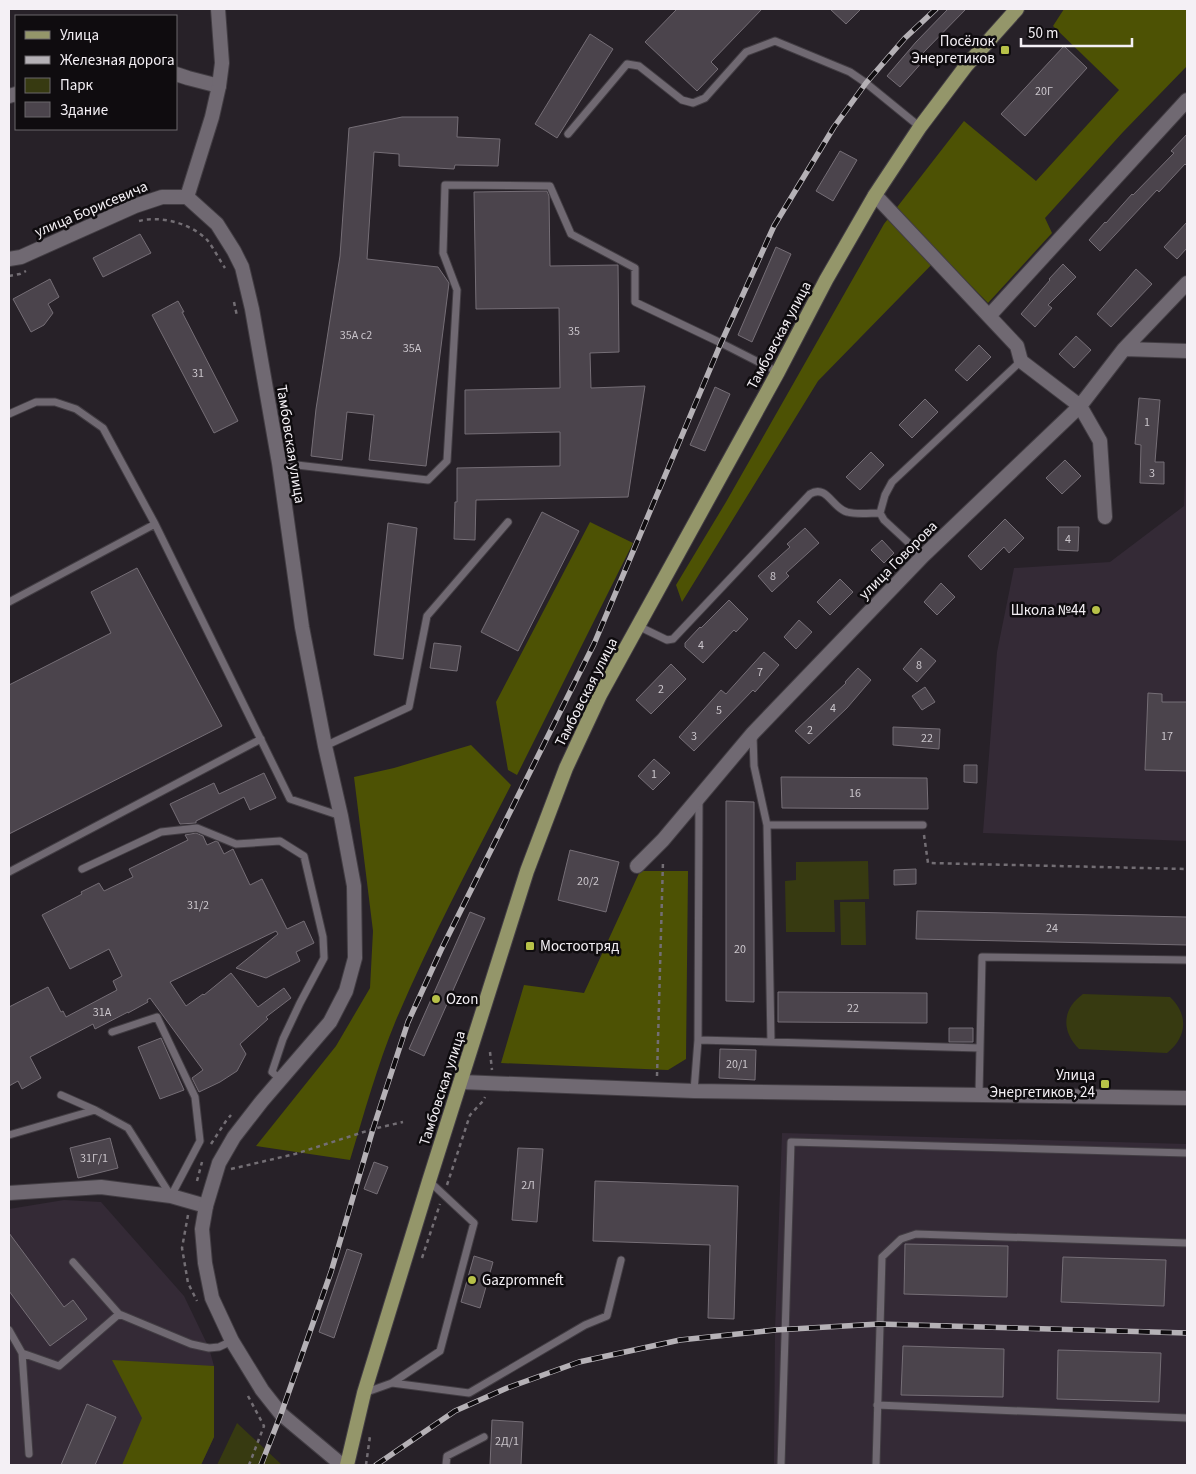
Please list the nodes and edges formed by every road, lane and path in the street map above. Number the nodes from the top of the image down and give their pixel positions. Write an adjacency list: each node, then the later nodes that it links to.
1 (218, 9): 4 (street)
2 (1016, 9): 6 (main road, Тамбовская улица)
3 (178, 75): 4 (street)
4 (220, 86): 9 (street)
5 (1187, 100): 12 (street)
6 (920, 127): 7 (lane); 8 (main road, Тамбовская улица)
7 (568, 134)
8 (875, 195): 12 (street); 16 (main road, Тамбовская улица)
9 (187, 197): 10 (street, улица Борисевича); 19 (street, Тамбовская улица)
10 (9, 259)
11 (1187, 283): 13 (street, улица Говорова)
12 (990, 316): 15 (street)
13 (1124, 349): 14 (street); 17 (street, улица Говорова)
14 (1187, 351)
15 (1021, 361): 17 (street); 20 (lane)
16 (778, 372): 19 (lane); 26 (main road, Тамбовская улица)
17 (1080, 406): 21 (street); 24 (street, улица Говорова)
18 (9, 414): 23 (lane)
19 (279, 463): 29 (street, Тамбовская улица)
20 (880, 513): 24 (lane); 26 (lane)
21 (1105, 517)
22 (508, 522): 29 (lane)
23 (155, 524): 25 (lane); 28 (lane)
24 (923, 556): 27 (street, улица Говорова)
25 (9, 602)
26 (638, 626): 47 (main road, Тамбовская улица)
27 (753, 733): 30 (street, улица Говорова); 32 (lane)
28 (260, 739): 31 (lane); 38 (lane)
29 (326, 746): 31 (street, Тамбовская улица)
30 (699, 798): 34 (street, улица Говорова); 41 (lane)
31 (341, 816): 46 (street, Тамбовская улица)
32 (767, 825): 33 (lane); 42 (lane)
33 (923, 825): 37 (path)
34 (663, 840): 35 (street, улица Говорова); 45 (path)
35 (637, 866)
36 (82, 869): 46 (lane)
37 (1187, 869)
38 (9, 872)
39 (1187, 960): 43 (lane)
40 (112, 1032): 61 (lane)
41 (698, 1040): 42 (lane); 49 (lane)
42 (771, 1042): 43 (lane)
43 (980, 1048): 50 (lane)
44 (490, 1052): 48 (path)
45 (657, 1077)
46 (281, 1080): 62 (street, Тамбовская улица)
47 (461, 1082): 48 (street); 58 (main road, Тамбовская улица)
48 (489, 1084): 49 (street); 60 (path)
49 (694, 1091): 50 (street)
50 (979, 1094): 52 (street)
51 (60, 1095): 53 (lane)
52 (1187, 1098)
53 (95, 1110): 55 (lane); 61 (lane)
54 (403, 1122): 57 (path)
55 (9, 1135)
56 (1187, 1153): 84 (lane)
57 (231, 1169)
58 (429, 1181): 60 (lane); 72 (main road, Тамбовская улица)
59 (9, 1193): 61 (street)
60 (443, 1195): 65 (path); 71 (lane)
61 (171, 1196): 62 (street)
62 (206, 1206): 69 (street, Тамбовская улица)
63 (1187, 1243): 73 (lane)
64 (621, 1260): 71 (lane)
65 (421, 1261)
66 (73, 1262): 67 (lane)
67 (119, 1314): 69 (lane); 70 (lane)
68 (9, 1330): 70 (lane)
69 (232, 1342): 80 (street, Тамбовская улица)
70 (22, 1353): 78 (lane)
71 (392, 1383): 72 (lane)
72 (364, 1393): 81 (main road, Тамбовская улица)
73 (877, 1405): 74 (lane); 85 (lane)
74 (1187, 1418)
75 (264, 1426): 79 (path)
76 (371, 1429): 82 (path)
77 (484, 1437): 83 (lane)
78 (29, 1454)
79 (249, 1465)
80 (342, 1465)
81 (347, 1465)
82 (366, 1465)
83 (446, 1465)
84 (781, 1465)
85 (876, 1465)

